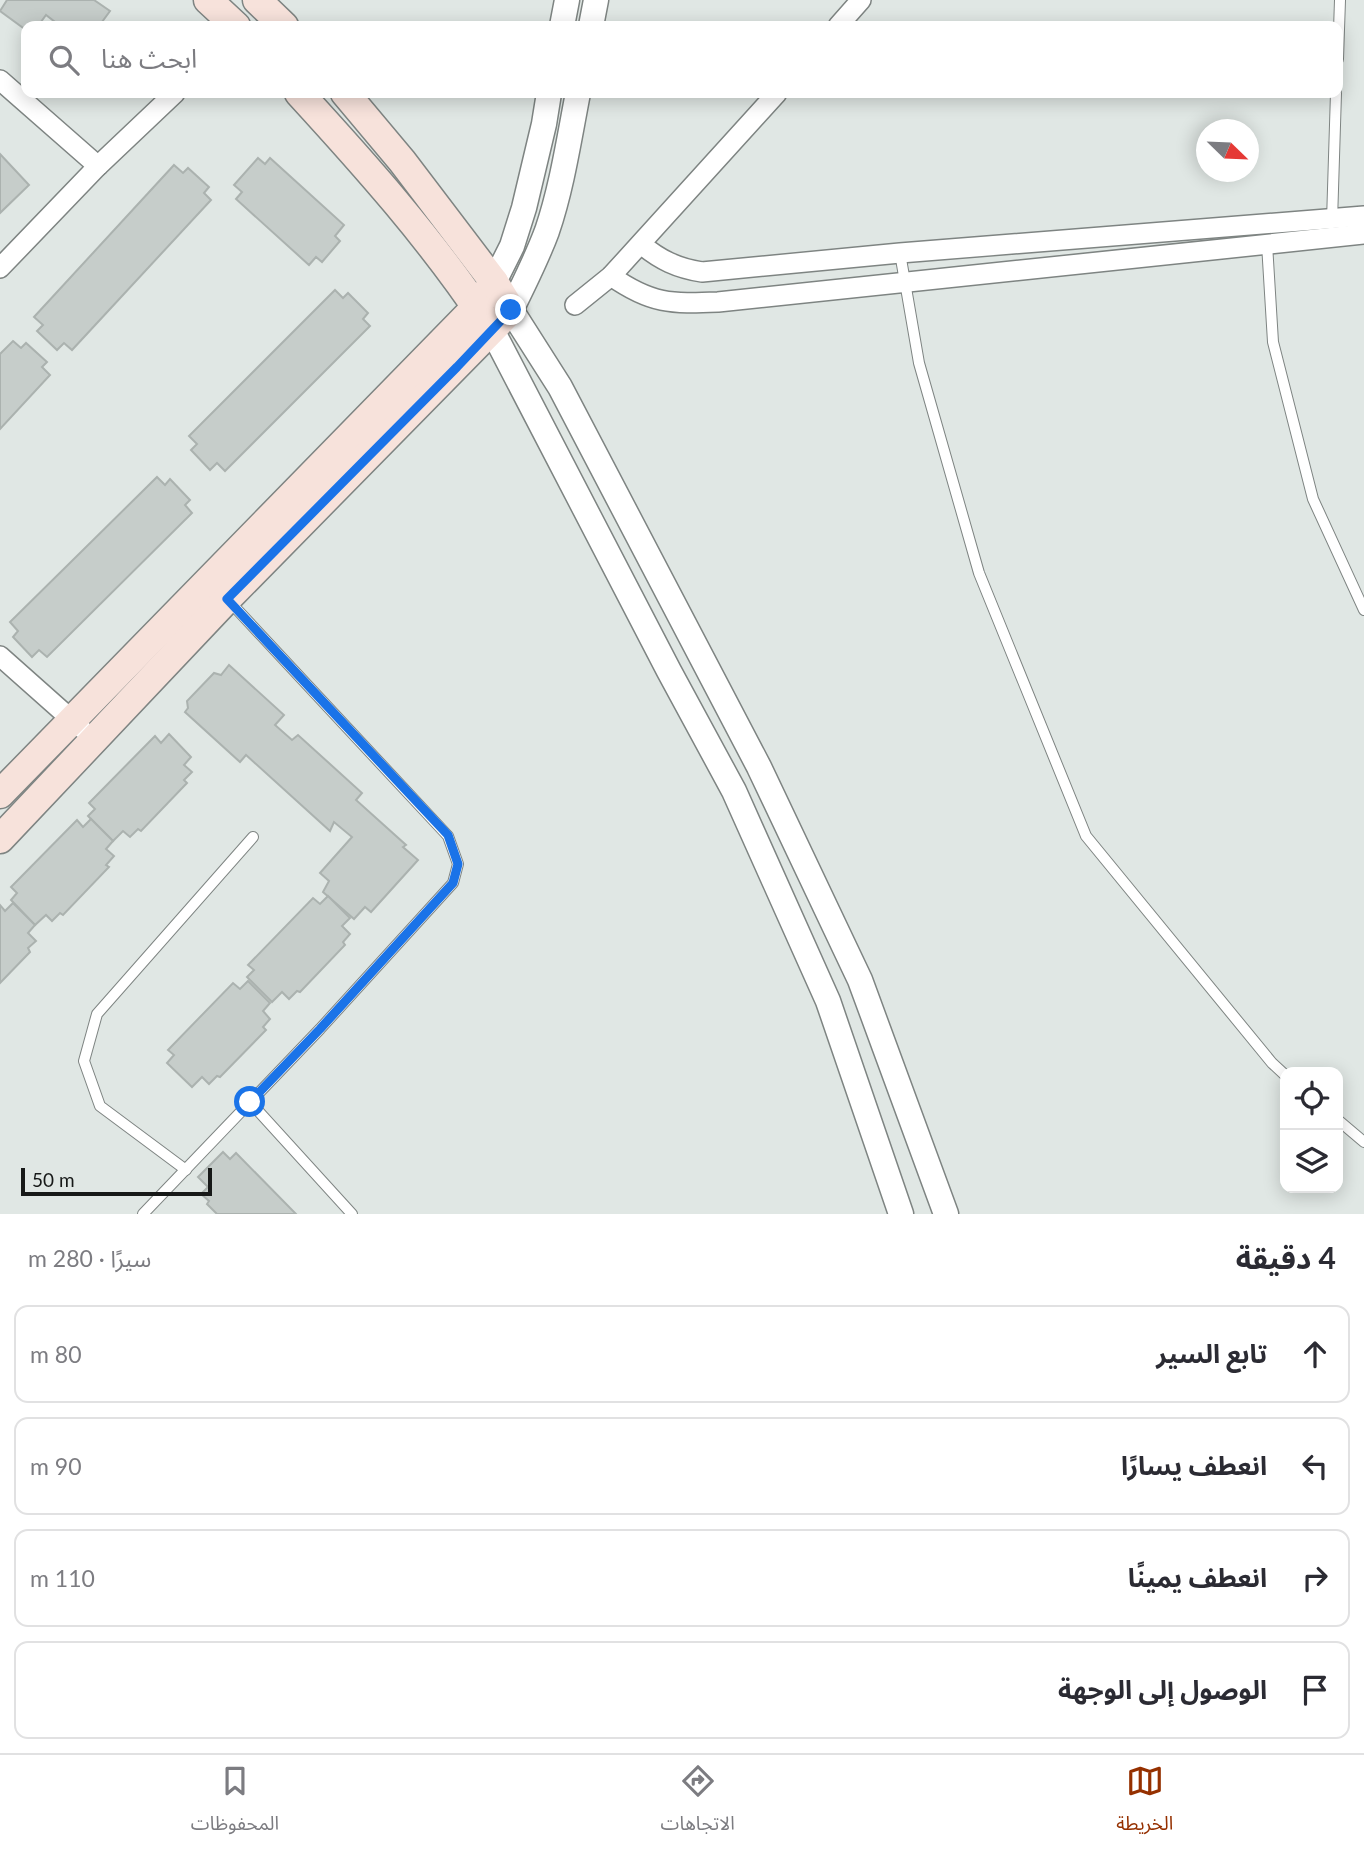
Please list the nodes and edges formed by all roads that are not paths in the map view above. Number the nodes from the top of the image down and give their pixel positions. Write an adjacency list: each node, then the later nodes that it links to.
1 (208, 0): 7 (main road)
2 (567, 0): 10 (street)
3 (596, 0): 11 (street)
4 (861, 0): 12 (street)
5 (1340, 0): 13 (lane)
6 (260, 3): 8 (street); 9 (main road)
7 (231, 21)
8 (247, 21)
9 (279, 21)
10 (563, 21)
11 (592, 21)
12 (842, 21)
13 (1339, 21)
14 (0, 80): 22 (street)
15 (170, 98): 22 (street)
16 (304, 98): 34 (main road)
17 (349, 98): 32 (main road)
18 (549, 98): 32 (street)
19 (577, 98): 34 (street)
20 (772, 98): 26 (street)
21 (1336, 98): 24 (lane)
22 (98, 166): 29 (street)
23 (1364, 216): 24 (street)
24 (1335, 228): 25 (street); 27 (street); 28 (street)
25 (1364, 234)
26 (641, 244): 28 (street); 30 (street)
27 (1267, 244): 31 (street); 36 (lane)
28 (900, 253): 31 (lane)
29 (0, 268)
30 (611, 276): 31 (street); 33 (street)
31 (905, 281): 43 (lane)
32 (494, 282): 34 (main road)
33 (575, 305)
34 (493, 316): 35 (main road); 38 (main road); 50 (street); 51 (street)
35 (227, 599): 39 (main road); 44 (lane)
36 (1364, 610)
37 (0, 656): 38 (street)
38 (71, 719): 39 (street); 40 (main road)
39 (94, 740): 42 (main road)
40 (0, 794)
41 (253, 837): 47 (lane)
42 (0, 839)
43 (1280, 1070)
44 (250, 1102): 47 (lane); 49 (lane)
45 (1343, 1124): 46 (lane)
46 (1364, 1142)
47 (186, 1170): 48 (lane)
48 (143, 1214)
49 (352, 1214)
50 (901, 1214)
51 (946, 1214)

